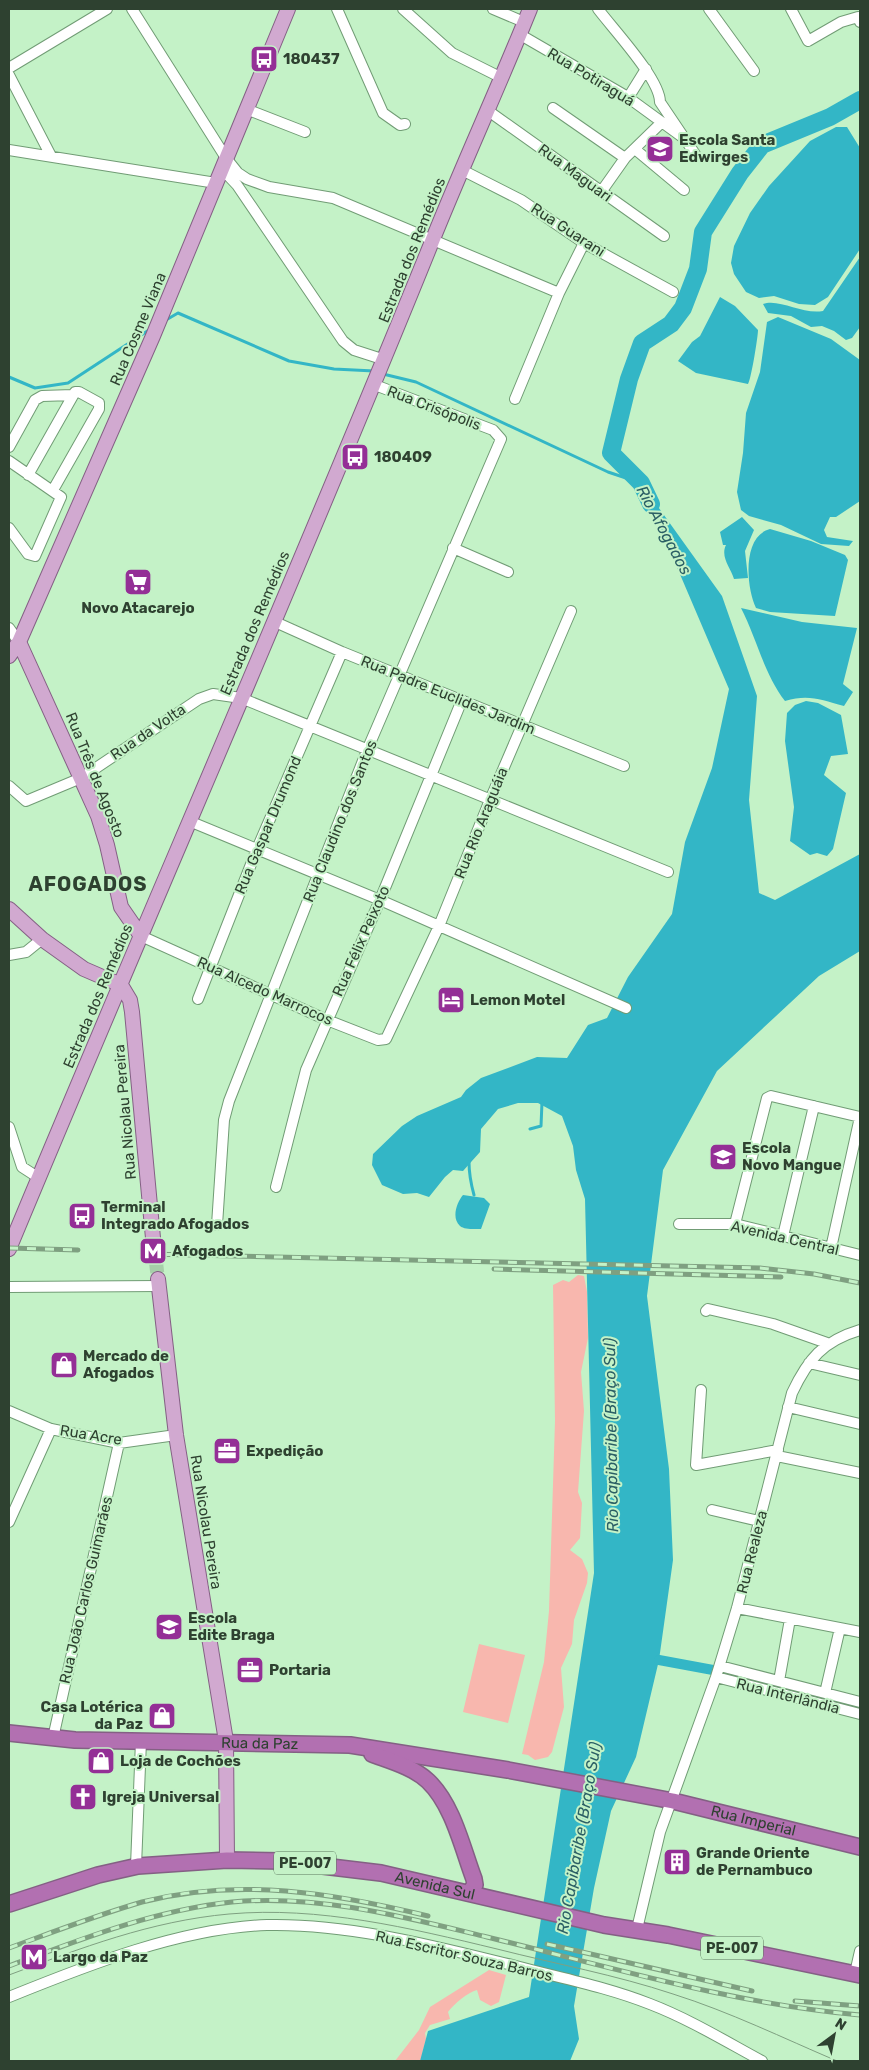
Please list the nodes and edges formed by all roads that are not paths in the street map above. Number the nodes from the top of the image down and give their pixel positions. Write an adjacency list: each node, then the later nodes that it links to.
1 (107, 9): 13 (street)
2 (132, 9): 31 (street)
3 (288, 9): 20 (main road, Rua Cosme Viana)
4 (337, 9): 23 (street)
5 (403, 9): 17 (street)
6 (493, 9): 12 (street, Rua Potiraguá)
7 (530, 9): 12 (main road, Estrada dos Remédios)
8 (598, 9): 14 (street)
9 (709, 9): 15 (street)
10 (791, 9): 11 (street)
11 (860, 22)
12 (522, 28): 17 (main road, Estrada dos Remédios); 18 (street, Rua Potiraguá)
13 (9, 68)
14 (646, 69): 18 (street); 25 (street)
15 (754, 71)
16 (9, 75): 29 (street)
17 (500, 76): 21 (main road, Estrada dos Remédios)
18 (628, 98): 22 (street, Rua Potiraguá)
19 (553, 108): 30 (street)
20 (246, 109): 24 (street); 31 (main road, Rua Cosme Viana)
21 (487, 110): 32 (main road, Estrada dos Remédios); 35 (street, Rua Maguari)
22 (660, 123): 25 (street, Rua Potiraguá); 27 (street)
23 (404, 124)
24 (305, 132)
25 (685, 139): 28 (street)
26 (9, 150): 29 (street)
27 (636, 150): 30 (street); 34 (street)
28 (695, 154)
29 (51, 156): 33 (street)
30 (626, 158): 35 (street)
31 (224, 163): 33 (main road, Rua Cosme Viana); 37 (street); 41 (street)
32 (462, 170): 37 (main road, Estrada dos Remédios); 38 (street, Rua Guarani)
33 (216, 182): 56 (main road, Rua Cosme Viana)
34 (684, 190)
35 (600, 192): 36 (street, Rua Maguari)
36 (664, 236)
37 (432, 240): 40 (street); 41 (main road, Estrada dos Remédios)
38 (584, 243): 39 (street, Rua Guarani); 40 (street)
39 (673, 292)
40 (559, 293): 44 (street)
41 (384, 363): 42 (main road, Estrada dos Remédios)
42 (375, 384): 45 (street, Rua Crisópolis); 54 (main road, Estrada dos Remédios)
43 (73, 395): 46 (street); 48 (street); 49 (street)
44 (515, 399)
45 (493, 430): 51 (street, Rua Claudino dos Santos)
46 (9, 447)
47 (9, 461): 48 (street)
48 (28, 475): 49 (street)
49 (53, 490): 50 (street)
50 (9, 528)
51 (453, 548): 52 (street); 59 (street, Rua Claudino dos Santos)
52 (508, 572)
53 (571, 611): 63 (street, Rua Rio Araguáia)
54 (274, 621): 57 (street, Rua Padre Euclides Jardim); 60 (main road, Estrada dos Remédios)
55 (9, 628): 56 (street, Rua Três de Agosto)
56 (19, 642): 58 (main road, Rua Cosme Viana); 67 (main road, Rua Três de Agosto)
57 (342, 652): 59 (street, Rua Padre Euclides Jardim); 62 (street, Rua Gaspar Drumond)
58 (9, 656)
59 (400, 675): 61 (street, Rua Padre Euclides Jardim); 64 (street, Rua Claudino dos Santos)
60 (241, 698): 62 (street, Rua da Volta); 67 (street, Rua da Volta); 70 (main road, Estrada dos Remédios)
61 (462, 700): 63 (street, Rua Padre Euclides Jardim); 66 (street, Rua Félix Peixoto)
62 (310, 725): 64 (street, Rua da Volta); 71 (street, Rua Gaspar Drumond)
63 (521, 725): 65 (street, Rua Padre Euclides Jardim); 69 (street, Rua Rio Araguáia)
64 (368, 748): 66 (street, Rua da Volta); 73 (street, Rua Claudino dos Santos)
65 (624, 766)
66 (430, 776): 69 (street, Rua da Volta); 74 (street, Rua Félix Peixoto)
67 (82, 778): 68 (street, Rua da Volta); 77 (main road, Rua Três de Agosto)
68 (9, 786)
69 (490, 800): 72 (street, Rua da Volta); 76 (street, Rua Rio Araguáia)
70 (189, 821): 71 (street); 77 (main road, Estrada dos Remédios)
71 (257, 849): 73 (street); 80 (street, Rua Gaspar Drumond)
72 (668, 872)
73 (318, 875): 74 (street); 82 (street, Rua Claudino dos Santos)
74 (380, 900): 76 (street); 85 (street, Rua Félix Peixoto)
75 (9, 909): 78 (main road)
76 (439, 926): 84 (street); 86 (street, Rua Rio Araguáia)
77 (141, 936): 80 (street, Rua Alcedo Marrocos); 81 (main road, Estrada dos Remédios)
78 (42, 939): 79 (street); 81 (main road)
79 (9, 955)
80 (210, 966): 82 (street, Rua Alcedo Marrocos); 83 (street, Rua Gaspar Drumond)
81 (121, 985): 90 (main road, Estrada dos Remédios); 97 (main road, Rua Nicolau Pereira)
82 (270, 994): 85 (street, Rua Alcedo Marrocos); 95 (street, Rua Claudino dos Santos)
83 (198, 999)
84 (626, 1008)
85 (327, 1020): 86 (street, Rua Alcedo Marrocos); 91 (street, Rua Félix Peixoto)
86 (389, 1035)
87 (814, 1106): 88 (street); 94 (street); 96 (street)
88 (860, 1117): 98 (street)
89 (9, 1127): 90 (street)
90 (39, 1178): 92 (main road, Estrada dos Remédios)
91 (276, 1187)
92 (14, 1222): 99 (main road, Estrada dos Remédios)
93 (679, 1224): 94 (street, Avenida Central)
94 (735, 1224): 96 (street, Avenida Central)
95 (217, 1226)
96 (784, 1236): 98 (street, Avenida Central)
97 (152, 1238)
98 (831, 1248): 100 (street, Avenida Central)
99 (9, 1249)
100 (860, 1255)
101 (159, 1282): 102 (street); 113 (main road, Rua Nicolau Pereira)
102 (9, 1287)
103 (706, 1311): 105 (street)
104 (860, 1330): 105 (street, Rua Realeza)
105 (827, 1343): 106 (street, Rua Realeza)
106 (809, 1363): 107 (street); 109 (street, Rua Realeza)
107 (860, 1375)
108 (701, 1390): 115 (street)
109 (788, 1407): 111 (street); 115 (street, Rua Realeza)
110 (9, 1411): 112 (street, Rua Acre)
111 (860, 1424)
112 (51, 1429): 114 (street, Rua Acre); 119 (street)
113 (176, 1435): 114 (street, Rua Acre); 133 (main road, Rua Nicolau Pereira)
114 (119, 1443): 131 (street, Rua João Carlos Guimarães)
115 (777, 1453): 116 (street); 118 (street, Rua Realeza)
116 (860, 1473)
117 (712, 1510): 118 (street)
118 (759, 1521): 120 (street, Rua Realeza)
119 (9, 1522)
120 (737, 1608): 121 (street); 124 (street, Rua Realeza)
121 (790, 1619): 122 (street); 126 (street)
122 (840, 1628): 123 (street); 127 (street)
123 (860, 1632)
124 (720, 1666): 125 (street, Rua Realeza); 126 (street)
125 (716, 1678): 129 (street, Rua Interlândia); 136 (street, Rua Realeza)
126 (779, 1681): 127 (street)
127 (826, 1693): 128 (street)
128 (860, 1702)
129 (860, 1714)
130 (9, 1733): 131 (highway, Rua da Paz)
131 (53, 1738): 132 (highway, Rua da Paz)
132 (141, 1741): 133 (highway, Rua da Paz); 139 (street)
133 (226, 1741): 134 (highway, Rua da Paz); 138 (main road, Rua Nicolau Pereira)
134 (350, 1745): 135 (highway, Rua da Paz); 140 (highway)
135 (647, 1796): 136 (highway, Rua Imperial)
136 (673, 1802): 137 (highway, Rua Imperial); 142 (street, Rua Realeza)
137 (860, 1847)
138 (227, 1860): 139 (highway, Avenida Sul / PE-007); 140 (highway, Avenida Sul / PE-007)
139 (136, 1866): 141 (highway, Avenida Sul / PE-007)
140 (469, 1893): 142 (highway, Avenida Sul / PE-007)
141 (9, 1904)
142 (637, 1930): 144 (highway, Avenida Sul / PE-007)
143 (860, 1951): 144 (street)
144 (858, 1974)
145 (9, 1997): 146 (street, Rua Escritor Souza Barros)
146 (762, 2061)

